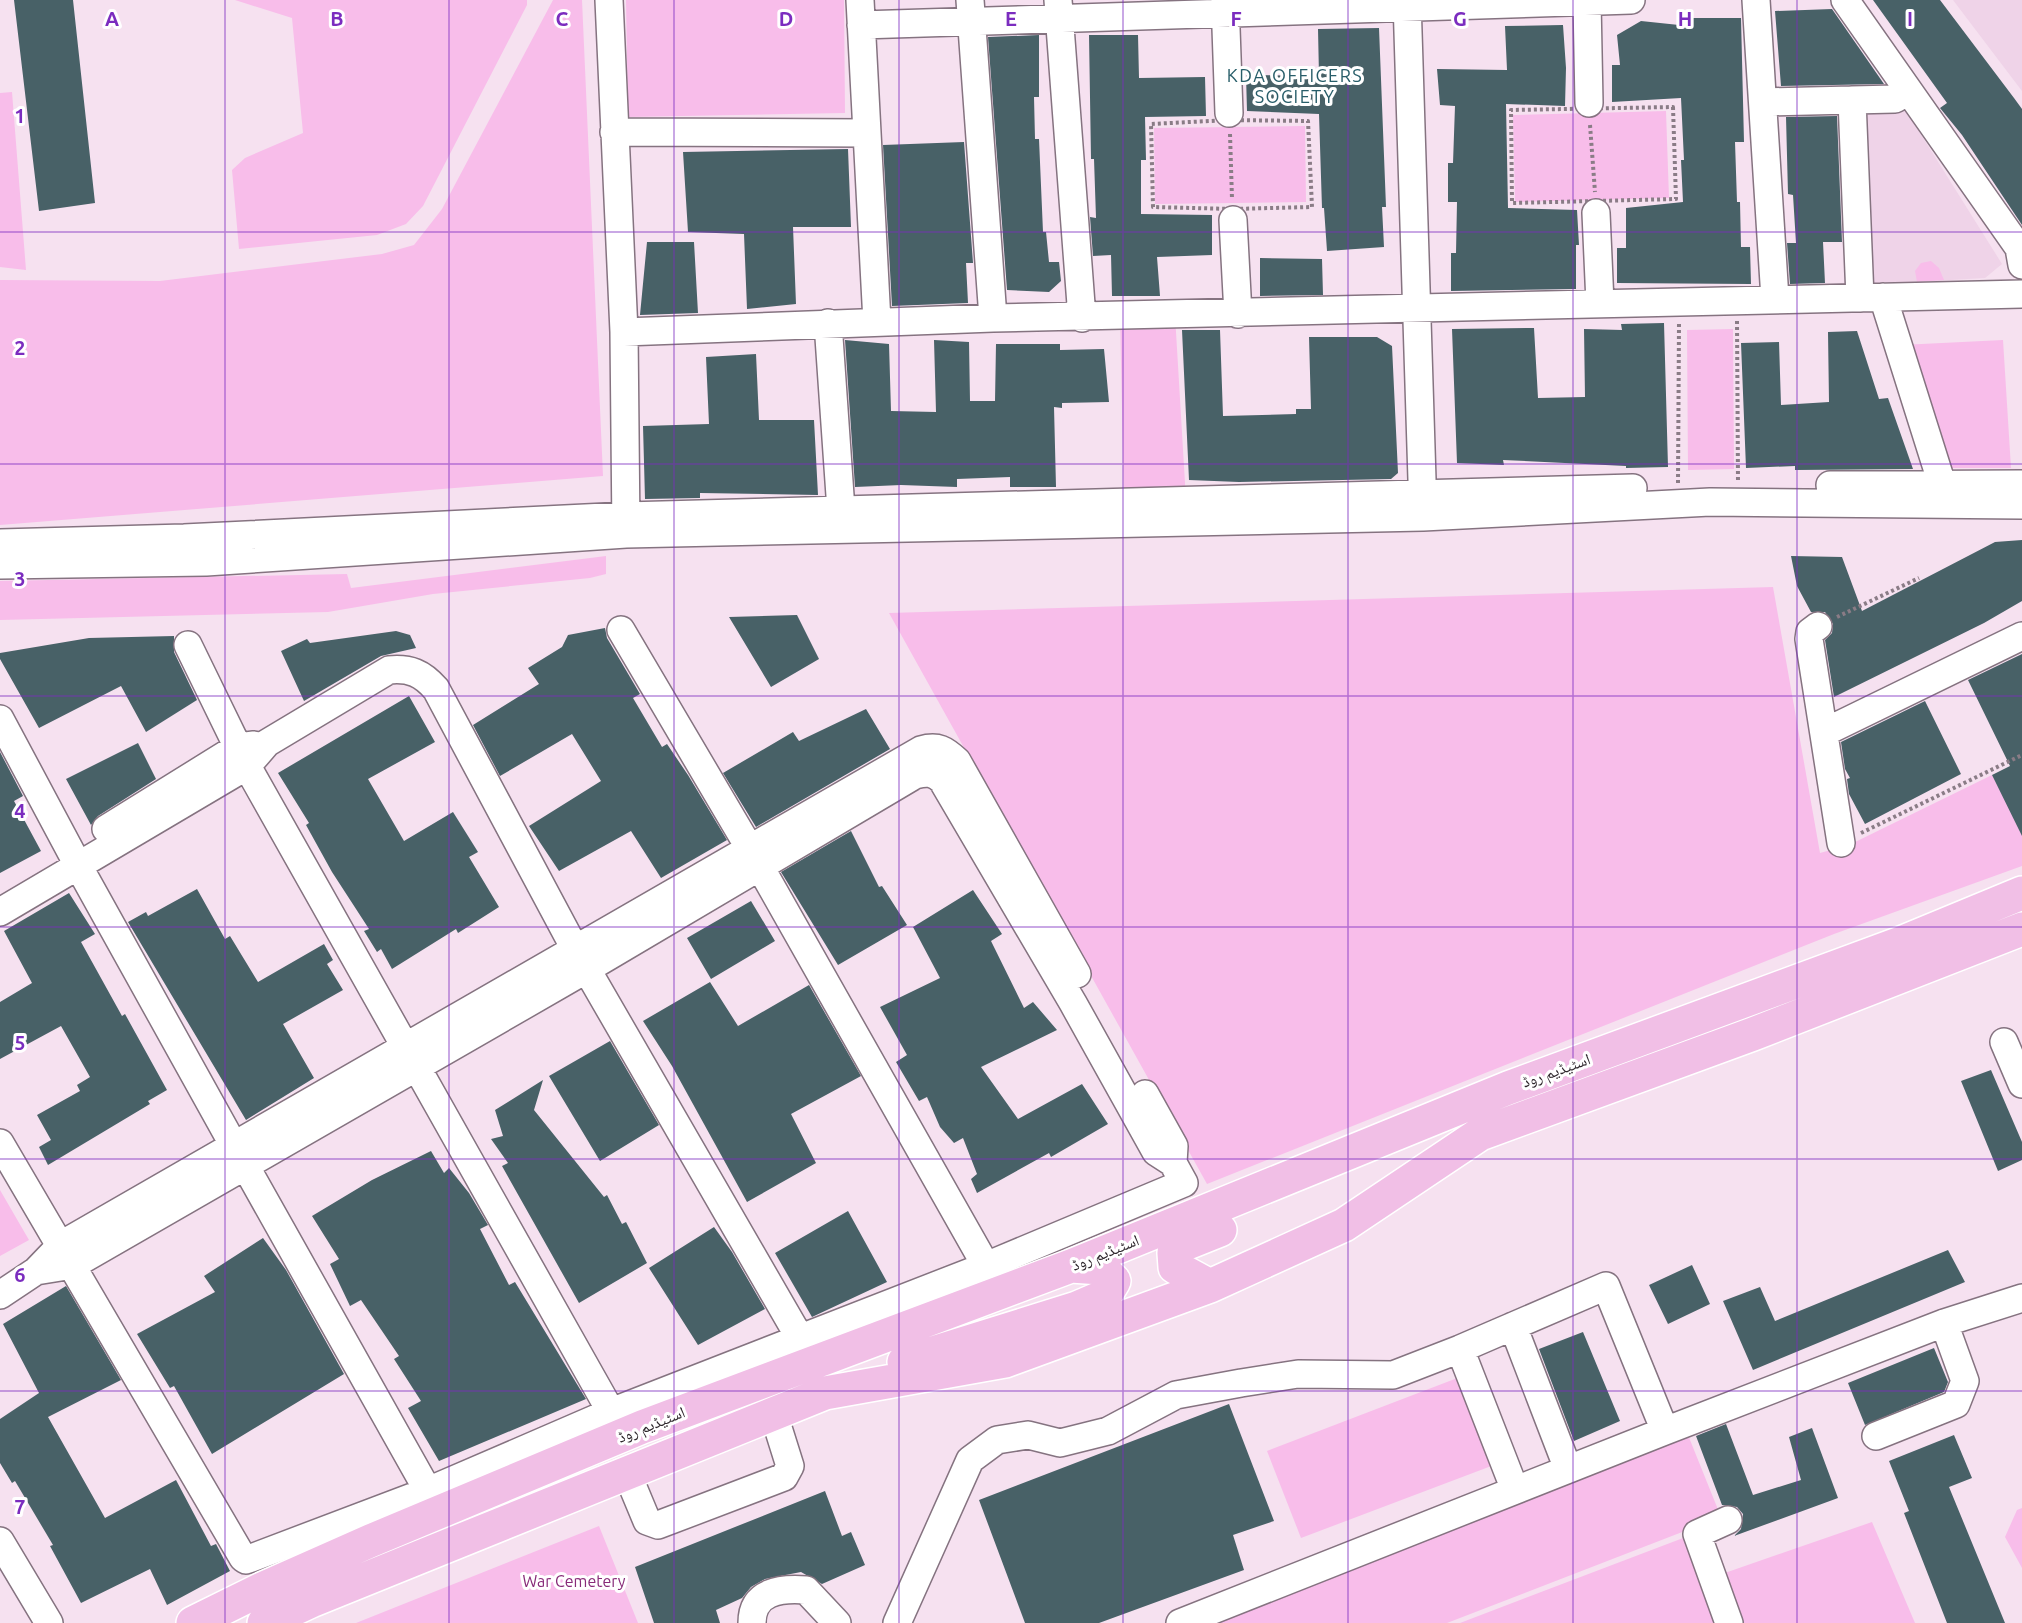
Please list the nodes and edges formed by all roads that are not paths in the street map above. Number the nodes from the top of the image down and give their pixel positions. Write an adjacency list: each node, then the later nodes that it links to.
1 (609, 0): 16 (street)
2 (1631, 0): 5 (street)
3 (1756, 0): 13 (street)
4 (1849, 1): 11 (street)
5 (1587, 2): 6 (street); 14 (street)
6 (1407, 4): 7 (street); 25 (street)
7 (1225, 7): 8 (street); 15 (street)
8 (1058, 10): 9 (street); 28 (street)
9 (970, 11): 10 (street); 27 (street)
10 (861, 13): 17 (street)
11 (1908, 91): 12 (street); 20 (street)
12 (1852, 100): 13 (street); 22 (street)
13 (1763, 102): 23 (street)
14 (1589, 106)
15 (1229, 116)
16 (614, 132): 17 (street); 31 (street)
17 (865, 133): 29 (street)
18 (1596, 207): 24 (street)
19 (1233, 215): 26 (street)
20 (2021, 256)
21 (2022, 294): 22 (street)
22 (1872, 297): 23 (street); 32 (street)
23 (1775, 299): 24 (street)
24 (1600, 303): 25 (street)
25 (1416, 308): 26 (street); 36 (street)
26 (1238, 314): 28 (street)
27 (993, 318): 28 (street); 29 (street)
28 (1082, 318)
29 (877, 322): 30 (street)
30 (828, 323): 31 (street); 37 (street)
31 (624, 332): 38 (street)
32 (1942, 484): 33 (street); 34 (street)
33 (2022, 484)
34 (1710, 494): 35 (street); 36 (street); 36 (street)
35 (2022, 505)
36 (1423, 506): 37 (street); 38 (street)
37 (841, 510): 38 (street)
38 (626, 525): 39 (street); 40 (street)
39 (0, 543)
40 (0, 565)
41 (1818, 626): 46 (street)
42 (621, 630): 49 (street)
43 (2022, 636): 46 (street)
44 (188, 645): 47 (street)
45 (0, 719): 50 (street)
46 (1825, 732): 48 (street)
47 (243, 757): 50 (street); 55 (street); 57 (street)
48 (1841, 843)
49 (754, 857): 55 (street); 62 (street); 65 (street)
50 (75, 859): 51 (street); 53 (street); 61 (street)
51 (0, 891)
52 (2022, 893): 60 (main road, اسٹیڈیم روڈ)
53 (0, 912)
54 (2022, 930): 67 (main road, اسٹیڈیم روڈ)
55 (581, 959): 57 (street); 72 (street)
56 (2004, 1042): 58 (street)
57 (409, 1058): 61 (street); 75 (street)
58 (2022, 1084)
59 (0, 1143): 64 (street)
60 (1360, 1149): 63 (main road, اسٹیڈیم روڈ); 67 (main road)
61 (240, 1156): 64 (street); 81 (street)
62 (1178, 1173): 63 (street); 65 (street)
63 (1201, 1213): 66 (main road, اسٹیڈیم روڈ)
64 (67, 1255): 68 (street); 81 (street)
65 (986, 1266): 72 (street)
66 (1071, 1266): 74 (main road); 87 (main road, اسٹیڈیم روڈ)
67 (1210, 1286): 74 (main road, اسٹیڈیم روڈ)
68 (0, 1295)
69 (2022, 1298): 70 (street)
70 (1944, 1323): 77 (street); 78 (street)
71 (1513, 1326): 73 (street); 77 (street); 79 (street)
72 (801, 1340): 75 (street)
73 (1460, 1349): 82 (street); 91 (street)
74 (825, 1393): 76 (main road, اسٹیڈیم روڈ)
75 (611, 1412): 81 (street)
76 (774, 1415): 80 (main road, اسٹیڈیم روڈ); 80 (street)
77 (1665, 1431): 79 (street)
78 (1876, 1436)
79 (1568, 1469): 82 (street)
80 (627, 1473): 88 (main road, اسٹیڈیم روڈ)
81 (428, 1491)
82 (1515, 1491): 85 (street)
83 (1728, 1520): 92 (street)
84 (0, 1541): 86 (street)
85 (1188, 1621)
86 (49, 1623)
87 (193, 1623)
88 (264, 1623)
89 (752, 1623): 90 (street)
90 (837, 1623)
91 (897, 1623)
92 (1728, 1623)

